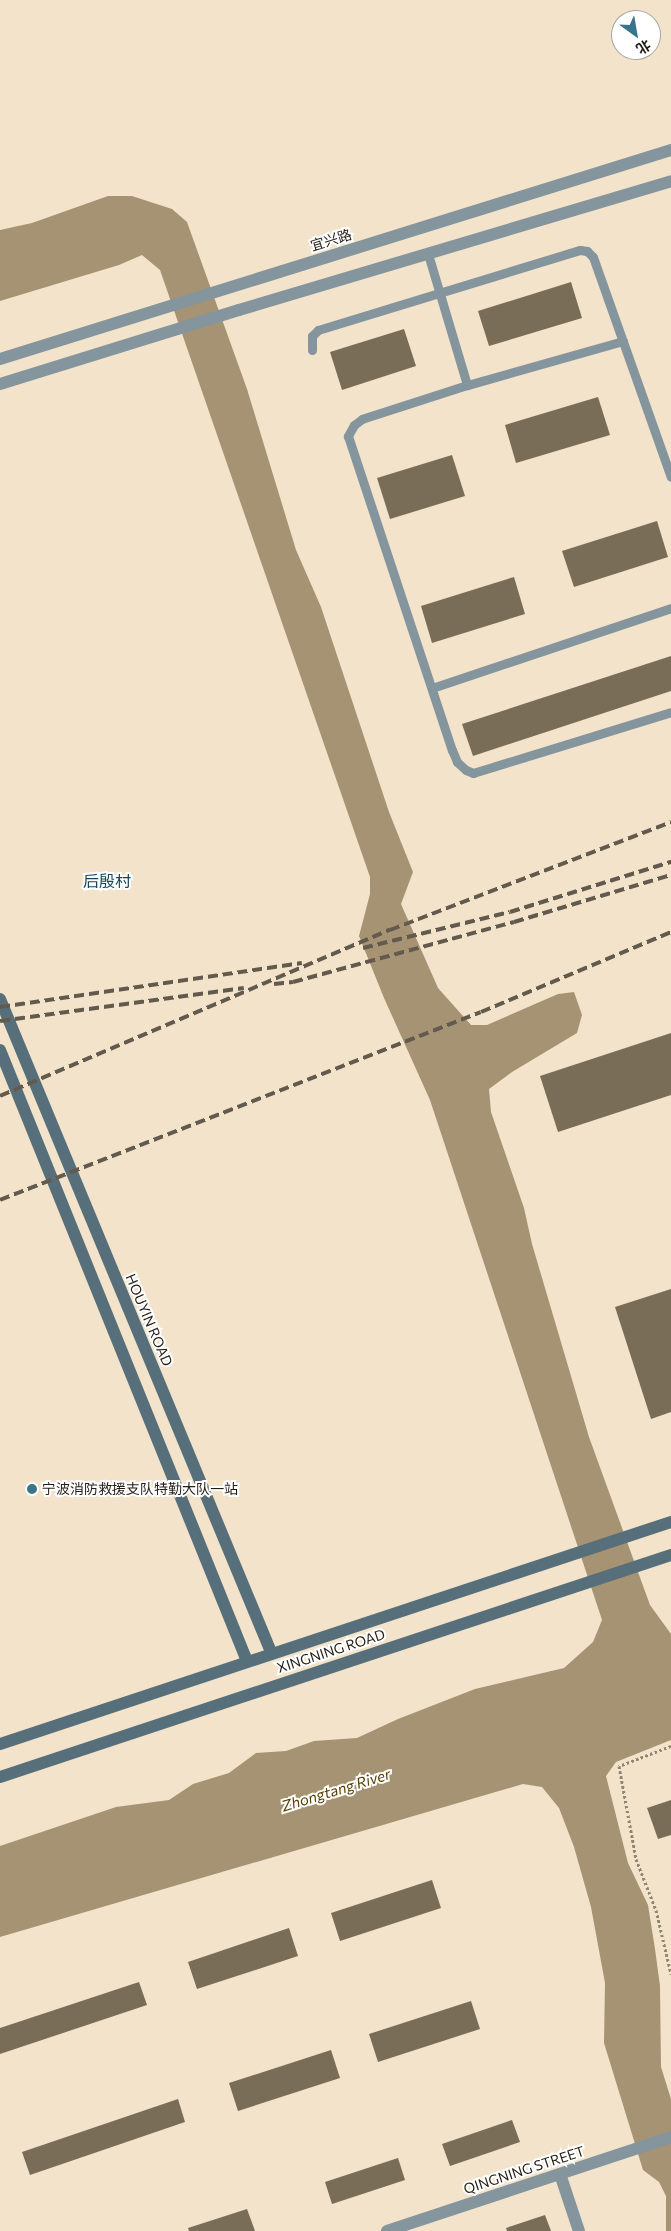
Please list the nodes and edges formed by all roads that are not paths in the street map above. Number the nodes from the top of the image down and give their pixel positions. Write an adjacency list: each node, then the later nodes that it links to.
1 (671, 150): 7 (street, 宜兴路)
2 (671, 181): 3 (street)
3 (428, 254): 4 (lane); 8 (street)
4 (442, 293): 5 (lane); 6 (lane); 9 (lane)
5 (623, 341): 9 (lane); 10 (lane)
6 (312, 350)
7 (0, 359)
8 (0, 384)
9 (467, 385): 12 (lane)
10 (671, 477)
11 (671, 608): 12 (lane)
12 (432, 688): 13 (lane)
13 (671, 712)
14 (0, 999): 18 (main road, HOUYIN ROAD)
15 (0, 1050): 19 (main road)
16 (671, 1522): 18 (main road)
17 (667, 1556): 21 (main road, XINGNING ROAD)
18 (271, 1652): 19 (main road)
19 (247, 1661): 20 (main road)
20 (0, 1744)
21 (0, 1777)
22 (671, 2137): 23 (street, QINGNING STREET)
23 (560, 2174): 24 (street, QINGNING STREET); 25 (street)
24 (386, 2231)
25 (579, 2231)

